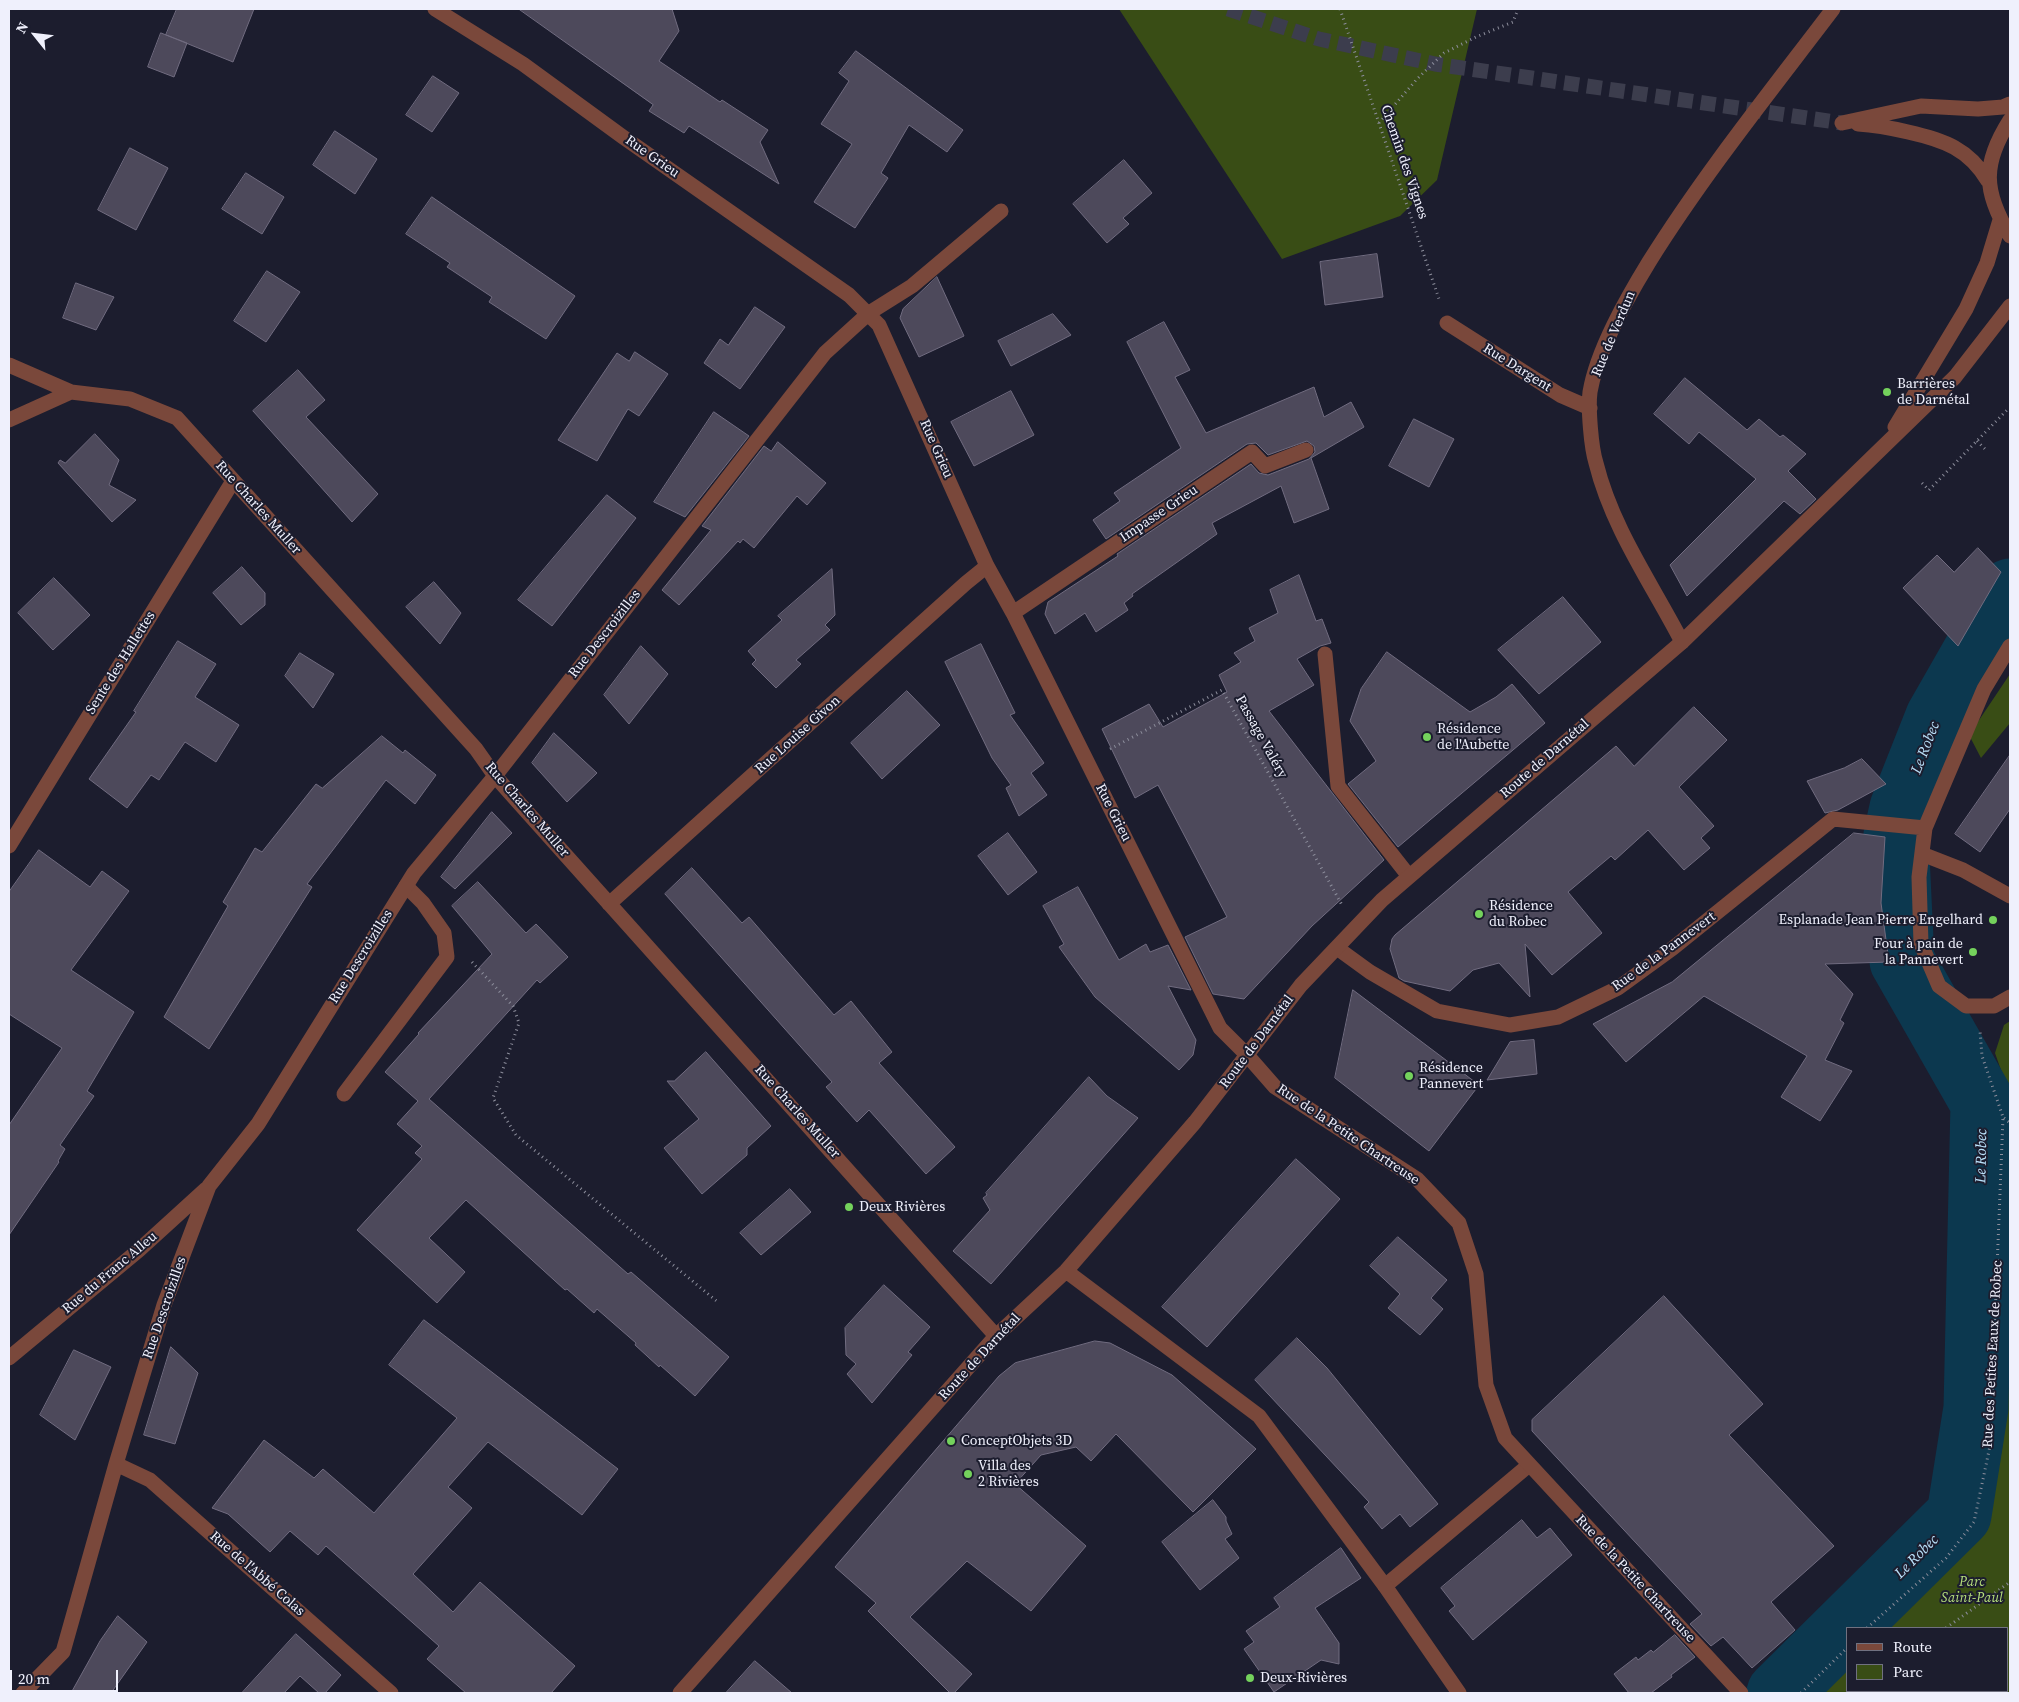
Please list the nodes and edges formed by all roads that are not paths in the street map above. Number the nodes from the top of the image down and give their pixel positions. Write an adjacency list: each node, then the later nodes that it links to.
1 (434, 9): 10 (street, Rue Grieu)
2 (1833, 9): 14 (street, Rue de Verdun)
3 (2010, 104): 5 (street)
4 (2010, 120): 5 (street)
5 (1988, 181): 7 (street)
6 (1001, 211): 10 (street, Rue Descroizilles)
7 (2000, 220): 8 (street); 16 (street, Route de Darnétal)
8 (2010, 236)
9 (2010, 306): 16 (street, Route de Darnétal)
10 (868, 313): 19 (street, Rue Grieu); 24 (street, Rue Descroizilles)
11 (1447, 323): 14 (street, Rue Dargent)
12 (9, 365): 13 (street)
13 (71, 392): 15 (street); 18 (street, Rue Charles Muller)
14 (1590, 408): 21 (street, Rue de Verdun)
15 (9, 420)
16 (1886, 442): 21 (street, Route de Darnétal)
17 (1306, 450): 20 (street, Impasse Grieu)
18 (233, 481): 24 (street, Rue Charles Muller); 26 (street, Sente des Hallettes)
19 (987, 566): 20 (street, Rue Grieu); 31 (street, Rue Louise Givon)
20 (1013, 613): 34 (street, Rue Grieu)
21 (1682, 642): 28 (street, Route de Darnétal)
22 (2010, 646): 25 (street)
23 (1325, 654): 28 (street)
24 (495, 776): 29 (street, Rue Descroizilles); 31 (street, Rue Charles Muller)
25 (1917, 827): 27 (street); 32 (street, Rue de la Pannevert)
26 (9, 846)
27 (1922, 854): 30 (street); 33 (street)
28 (1408, 875): 32 (street, Route de Darnétal)
29 (406, 886): 35 (street); 36 (street, Rue Descroizilles)
30 (2010, 896)
31 (609, 904): 38 (street, Rue Charles Muller)
32 (1337, 948): 34 (street, Route de Darnétal)
33 (2010, 997)
34 (1246, 1056): 37 (street, Route de Darnétal); 41 (street, Rue de la Petite Chartreuse)
35 (344, 1094)
36 (208, 1186): 39 (street, Rue du Franc Alleu); 40 (street, Rue Descroizilles)
37 (1066, 1271): 38 (street, Route de Darnétal); 42 (street)
38 (996, 1336): 46 (street, Route de Darnétal)
39 (9, 1358)
40 (116, 1464): 44 (street, Rue Descroizilles); 45 (street, Rue de l'Abbé Colas)
41 (1529, 1465): 42 (street); 43 (street, Rue de la Petite Chartreuse)
42 (1385, 1586): 47 (street)
43 (1740, 1692)
44 (23, 1693)
45 (391, 1693)
46 (680, 1693)
47 (1459, 1693)

